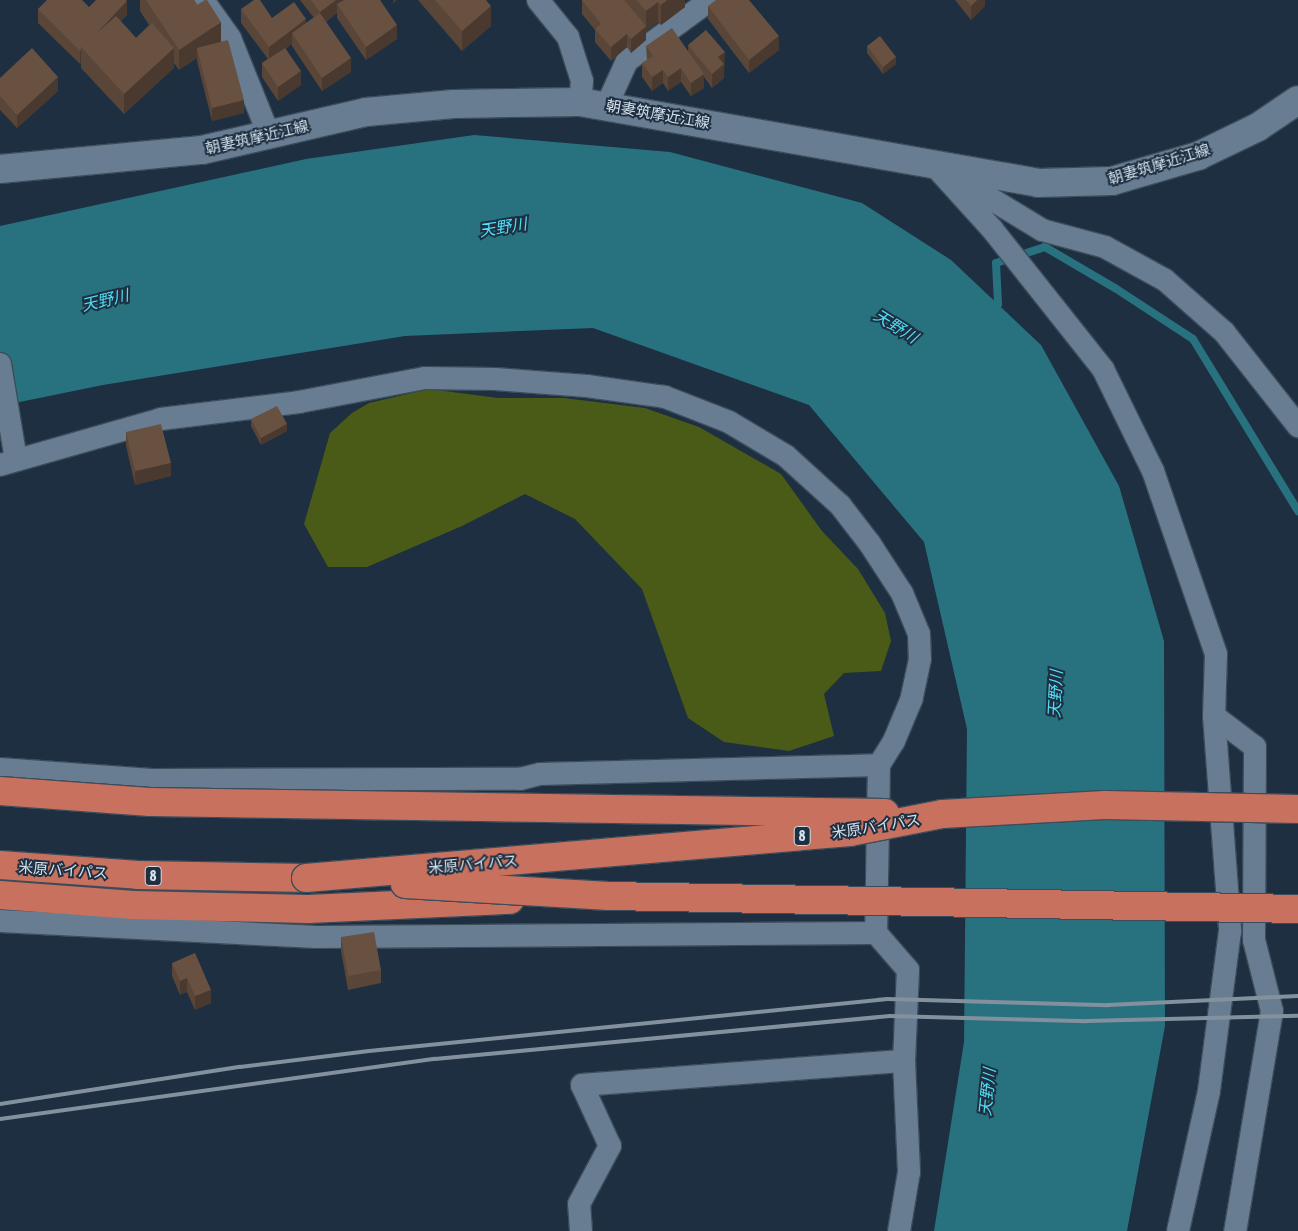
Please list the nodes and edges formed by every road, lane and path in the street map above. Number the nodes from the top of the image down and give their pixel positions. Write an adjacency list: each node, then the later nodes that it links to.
1 (203, 0): 7 (street)
2 (538, 0): 5 (street)
3 (710, 0): 6 (street)
4 (1298, 100): 8 (main road, 朝妻筑摩近江線)
5 (580, 102): 6 (main road, 朝妻筑摩近江線); 7 (main road, 朝妻筑摩近江線)
6 (607, 105): 8 (main road, 朝妻筑摩近江線)
7 (269, 135): 9 (main road, 朝妻筑摩近江線)
8 (934, 165): 11 (street); 13 (street)
9 (0, 169)
10 (0, 364): 12 (street)
11 (1298, 426)
12 (8, 462): 14 (street)
13 (1214, 716): 29 (street); 30 (street)
14 (879, 765): 15 (street); 25 (street)
15 (0, 770)
16 (0, 791): 18 (highway, bridge)
17 (1298, 810): 18 (highway, 米原バイパス / 8, bridge)
18 (942, 814): 20 (highway, 米原バイパス / 8, bridge)
19 (0, 865): 20 (highway, 米原バイパス / 8)
20 (306, 878): 22 (highway, 米原バイパス / 8, bridge)
21 (0, 895): 22 (highway, bridge)
22 (609, 896): 23 (highway, 米原バイパス / 8, bridge)
23 (1298, 909)
24 (0, 921): 25 (street)
25 (876, 933): 26 (street)
26 (904, 1061): 27 (street); 28 (street)
27 (580, 1231)
28 (899, 1231)
29 (1178, 1231)
30 (1235, 1231)

